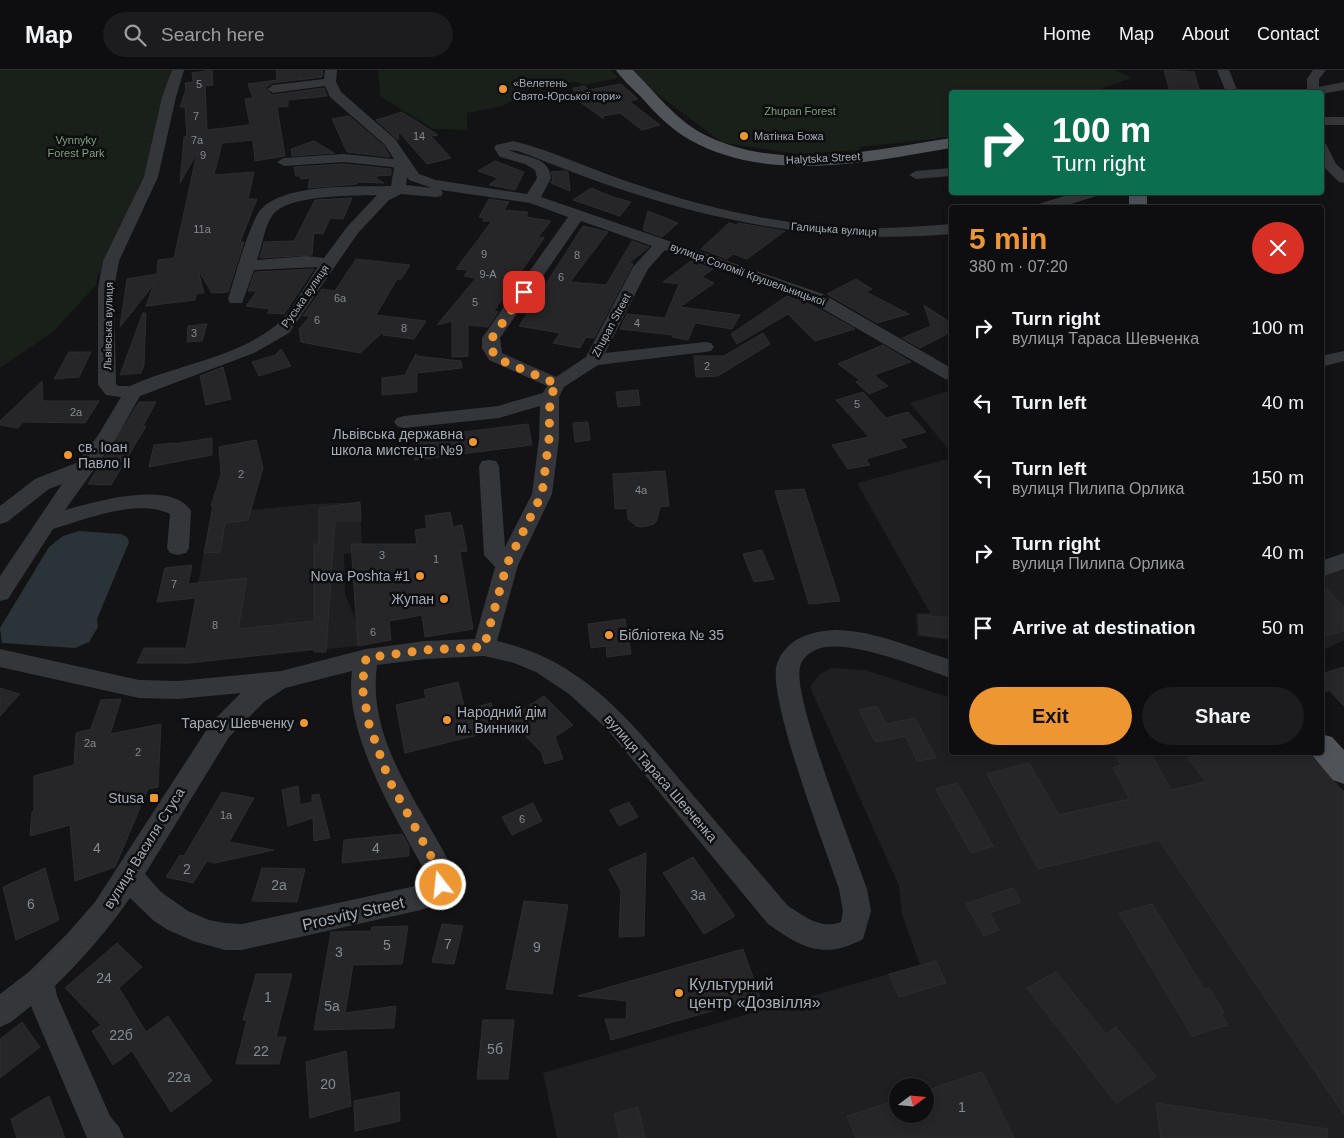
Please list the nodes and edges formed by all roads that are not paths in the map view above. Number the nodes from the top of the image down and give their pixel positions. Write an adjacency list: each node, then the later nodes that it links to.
1 (178, 70): 44 (street, Львівська вулиця)
2 (1223, 70): 8 (street)
3 (1320, 70): 9 (street)
4 (628, 73): 15 (main road, Halytska Street)
5 (330, 76): 7 (street); 11 (street)
6 (1344, 86): 10 (street)
7 (273, 90)
8 (1231, 90)
9 (1313, 90)
10 (1323, 90)
11 (348, 107): 12 (street); 28 (street, вулиця Соломії Крушельницької)
12 (378, 115)
13 (1324, 120): 14 (street)
14 (1344, 121)
15 (949, 143)
16 (373, 150): 18 (street)
17 (1324, 153): 22 (street)
18 (386, 161): 19 (street); 26 (street)
19 (284, 162)
20 (949, 172): 21 (street)
21 (916, 175)
22 (1344, 179)
23 (1324, 180): 25 (street)
24 (334, 182): 27 (street)
25 (1344, 184)
26 (398, 190): 27 (street); 28 (street); 35 (street, Руська вулиця)
27 (381, 191): 36 (street)
28 (487, 194): 30 (street, вулиця Соломії Крушельницької)
29 (1085, 195): 31 (street)
30 (532, 199): 32 (street, вулиця Соломії Крушельницької); 33 (street, Галицька вулиця)
31 (1050, 205)
32 (578, 214): 34 (street, вулиця Соломії Крушельницької); 43 (street)
33 (949, 229)
34 (663, 243): 40 (street, Zhupan Street); 42 (street, вулиця Соломії Крушельницької)
35 (328, 263): 36 (street); 44 (street, Руська вулиця)
36 (248, 266): 37 (street)
37 (236, 299)
38 (705, 347): 40 (street)
39 (1344, 356): 41 (street)
40 (593, 360): 43 (street, Zhupan Street)
41 (1324, 361)
42 (949, 374)
43 (554, 390): 45 (street, Zhupan Street); 52 (street)
44 (133, 392): 47 (street)
45 (404, 422)
46 (489, 466): 52 (street)
47 (83, 468): 48 (street); 49 (street)
48 (0, 517)
49 (45, 524): 50 (street); 54 (street)
50 (178, 548)
51 (1344, 560): 53 (street)
52 (507, 564): 55 (street)
53 (1324, 568)
54 (0, 593)
55 (484, 647): 57 (street, вулиця Тараса Шевченка); 58 (street, вулиця Тараса Шевченка)
56 (0, 658): 59 (street, вулиця Тараса Шевченка)
57 (366, 658): 59 (street, вулиця Тараса Шевченка); 62 (street, Prosvity Street)
58 (949, 668)
59 (281, 680): 62 (street, вулиця Василя Стуса)
60 (1324, 749): 61 (main road)
61 (1344, 771)
62 (129, 875): 63 (street, вулиця Василя Стуса)
63 (40, 981): 64 (street, вулиця Василя Стуса); 65 (street)
64 (0, 1012)
65 (108, 1138)

